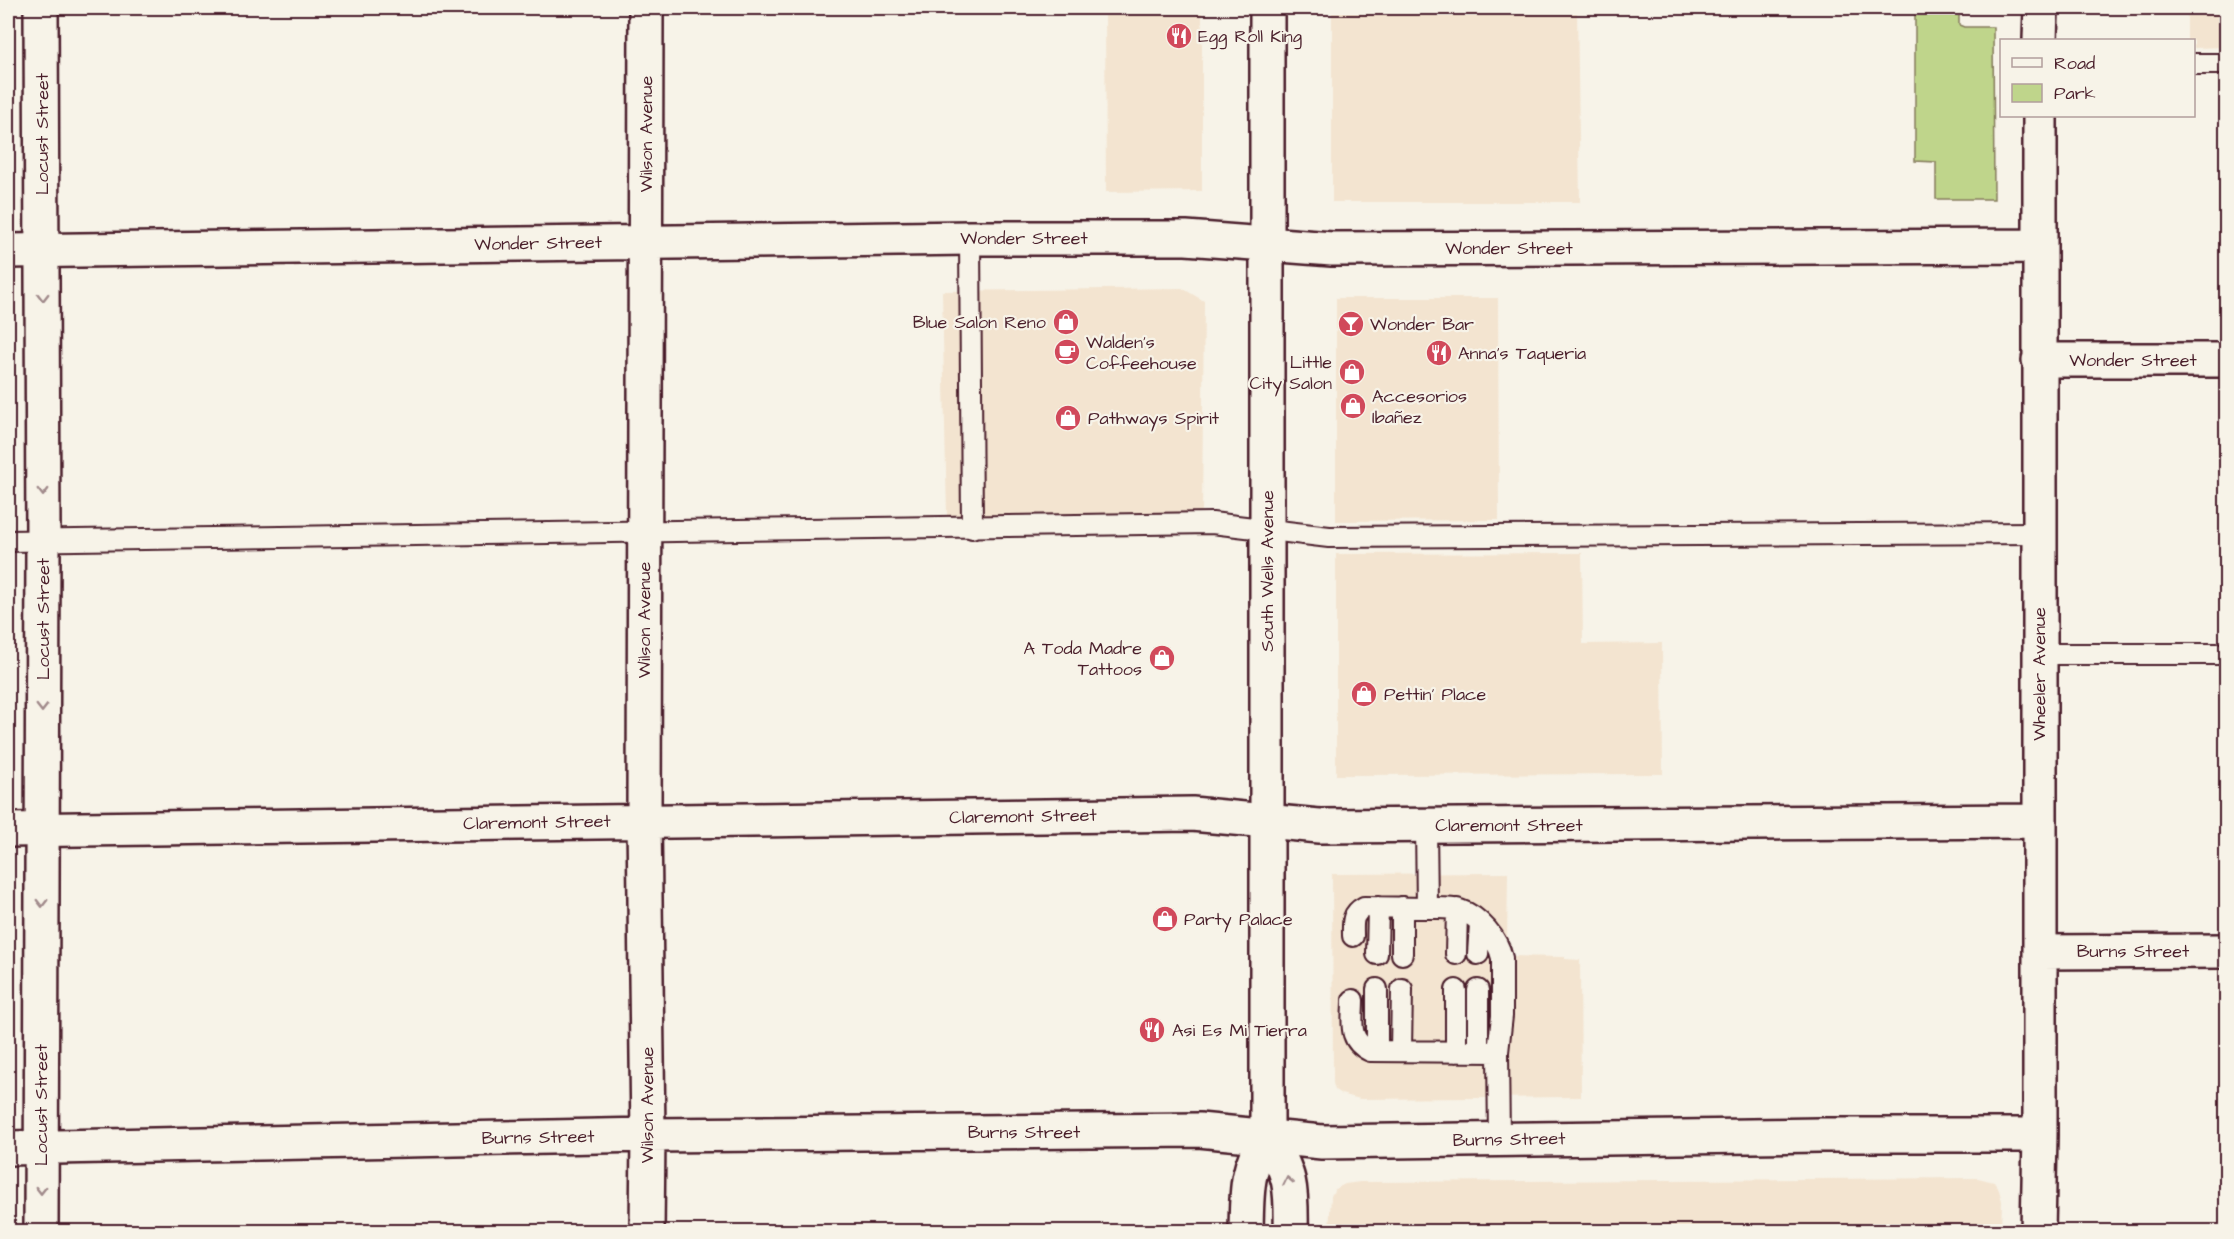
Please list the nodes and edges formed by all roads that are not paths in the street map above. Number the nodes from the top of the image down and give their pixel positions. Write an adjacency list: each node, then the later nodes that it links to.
1 (41, 8): 13 (street, Locust Street)
2 (646, 8): 10 (street, Wilson Avenue)
3 (1267, 8): 11 (street, South Wells Avenue)
4 (2041, 8): 5 (street)
5 (2040, 39)
6 (2195, 64): 7 (lane)
7 (2226, 64)
8 (2040, 117): 12 (street, Wheeler Avenue)
9 (970, 238): 10 (street, Wonder Street); 11 (street, Wonder Street); 17 (lane)
10 (646, 242): 13 (street, Wonder Street); 19 (street, Wilson Avenue)
11 (1266, 243): 12 (street, Wonder Street); 18 (street, South Wells Avenue)
12 (2040, 246): 15 (street, Wheeler Avenue)
13 (43, 250): 14 (street, Wonder Street); 21 (street, Locust Street, one-way to 21)
14 (8, 251)
15 (2039, 360): 16 (street, Wonder Street); 20 (street, Wheeler Avenue)
16 (2226, 360)
17 (972, 528): 18 (lane); 19 (lane)
18 (1267, 529): 20 (lane); 26 (street, South Wells Avenue)
19 (644, 532): 21 (lane); 25 (street, Wilson Avenue)
20 (2040, 533): 23 (street, Wheeler Avenue)
21 (43, 540): 22 (lane); 29 (street, Locust Street, one-way to 29)
22 (8, 541)
23 (2040, 654): 24 (lane); 27 (street, Wheeler Avenue)
24 (2226, 654)
25 (644, 820): 26 (street, Claremont Street); 29 (street, Claremont Street); 53 (street, Wilson Avenue)
26 (1267, 821): 28 (street, Claremont Street); 54 (street, South Wells Avenue)
27 (2039, 821): 28 (street, Claremont Street); 38 (street, Wheeler Avenue)
28 (1426, 825): 33 (lane)
29 (42, 829): 30 (street, Claremont Street); 58 (street, Locust Street, one-way to 58)
30 (8, 830)
31 (1378, 907): 32 (lane); 36 (lane); 39 (lane)
32 (1402, 907): 33 (lane); 40 (lane)
33 (1427, 908): 34 (lane)
34 (1457, 909): 35 (lane); 41 (lane)
35 (1480, 924): 42 (lane); 52 (lane)
36 (1353, 936)
37 (2226, 951): 38 (street, Burns Street)
38 (2040, 952): 55 (street, Wheeler Avenue)
39 (1377, 954)
40 (1402, 954)
41 (1456, 954)
42 (1478, 954)
43 (1377, 989): 48 (lane)
44 (1402, 989): 49 (lane)
45 (1456, 990): 50 (lane)
46 (1478, 990): 51 (lane)
47 (1353, 1000): 48 (lane)
48 (1377, 1051): 49 (lane)
49 (1401, 1051): 50 (lane)
50 (1456, 1052): 51 (lane)
51 (1478, 1052): 52 (lane)
52 (1498, 1053): 56 (lane)
53 (648, 1135): 54 (street, Burns Street); 58 (street, Burns Street); 60 (street, Wilson Avenue)
54 (1267, 1135): 56 (street, Burns Street); 61 (street, South Wells Avenue); 62 (street, one-way to 54)
55 (2040, 1135): 56 (street, Burns Street); 63 (street, Wheeler Avenue)
56 (1499, 1140)
57 (8, 1148): 58 (street, Burns Street)
58 (41, 1148): 59 (street, Locust Street, one-way to 59)
59 (41, 1232)
60 (647, 1232)
61 (1246, 1232)
62 (1291, 1232)
63 (2037, 1232)

